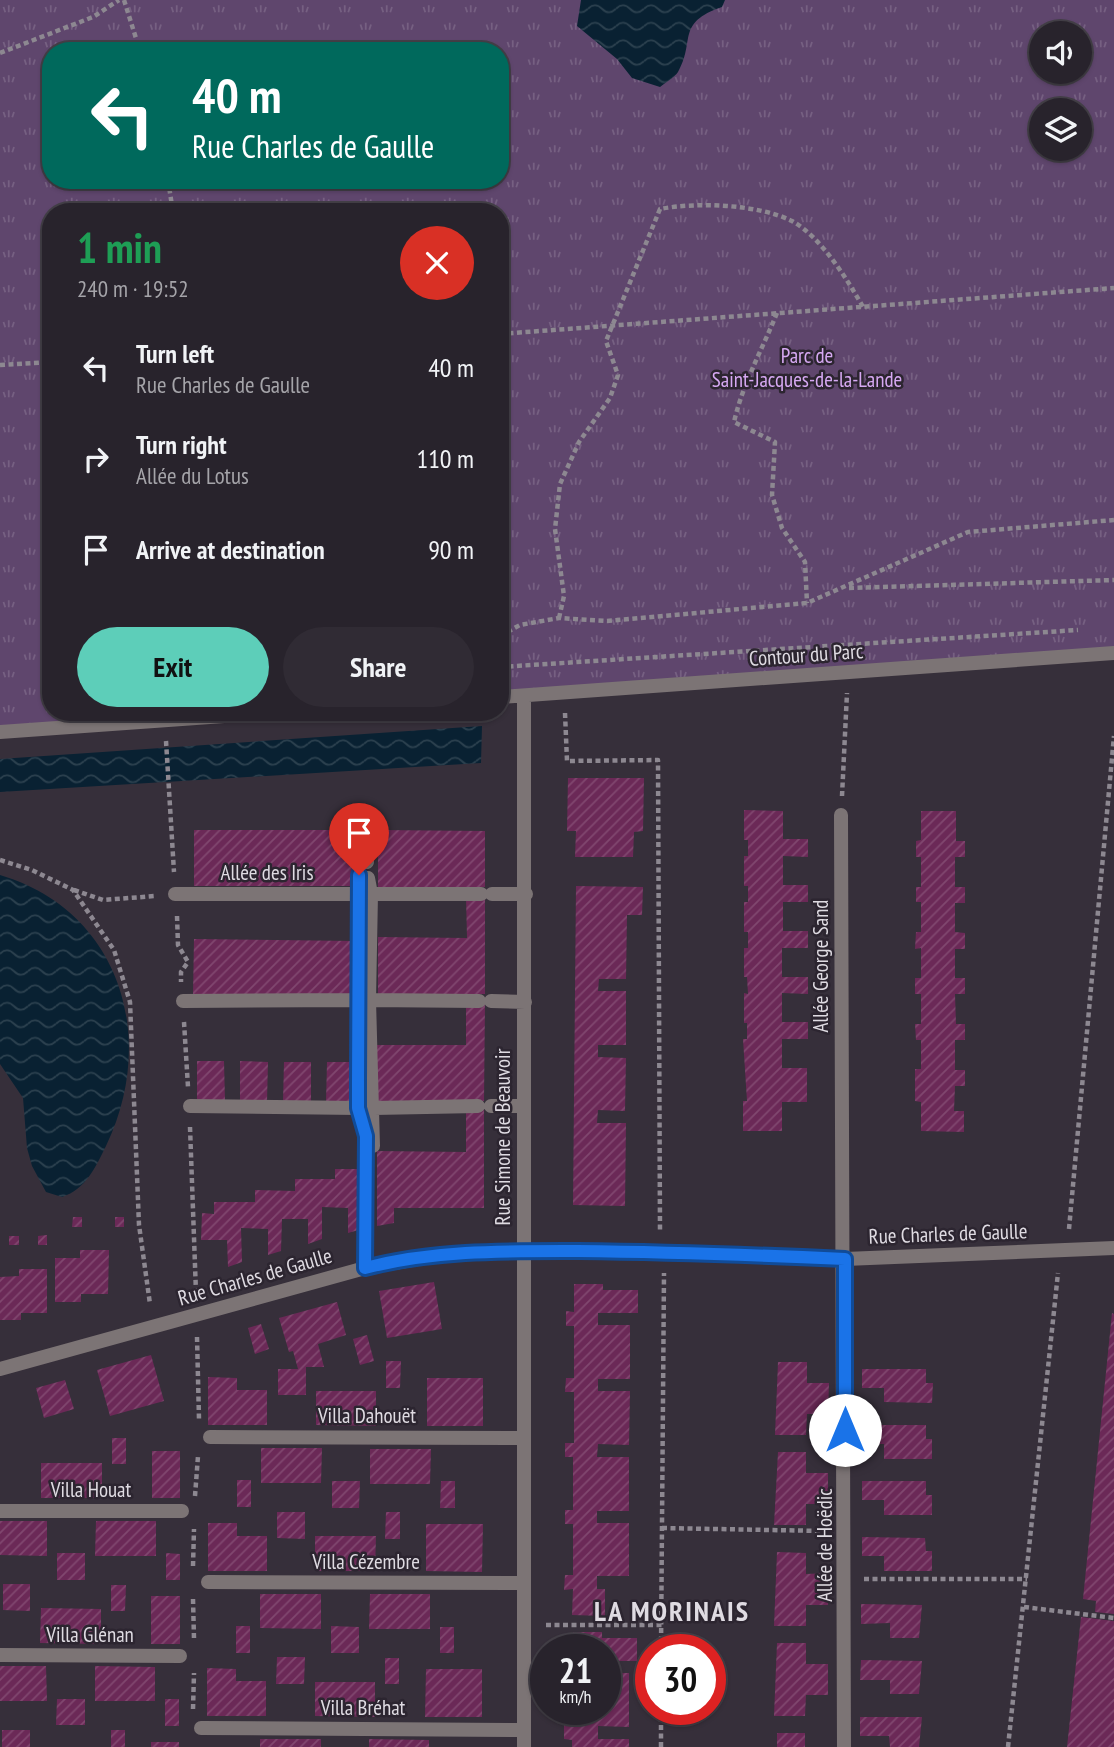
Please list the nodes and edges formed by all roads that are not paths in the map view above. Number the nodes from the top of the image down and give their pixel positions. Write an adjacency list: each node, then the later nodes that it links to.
1 (1114, 653): 2 (street, Contour du Parc)
2 (524, 696): 3 (street, Contour du Parc); 11 (street, Rue Simone de Beauvoir)
3 (509, 697)
4 (155, 721): 5 (street)
5 (0, 732)
6 (841, 814): 21 (street, Allée George Sand)
7 (367, 862): 10 (street)
8 (368, 878): 10 (street)
9 (176, 894): 10 (street, Allée des Iris)
10 (365, 894): 11 (street, Allée des Iris); 12 (street)
11 (526, 894): 14 (street, Rue Simone de Beauvoir)
12 (363, 1000): 13 (street); 14 (street); 17 (street); 18 (street)
13 (183, 1001)
14 (525, 1002): 16 (street, Rue Simone de Beauvoir)
15 (190, 1106): 17 (street)
16 (522, 1106): 18 (street); 20 (street, Rue Simone de Beauvoir)
17 (358, 1108): 22 (street)
18 (374, 1108): 22 (street)
19 (1114, 1248): 21 (street, Rue Charles de Gaulle)
20 (524, 1251): 21 (street, Rue Charles de Gaulle); 22 (street, Rue Charles de Gaulle); 25 (street, Rue Simone de Beauvoir)
21 (845, 1259): 35 (street, Allée de Hoëdic)
22 (368, 1267): 23 (street, Rue Charles de Gaulle)
23 (0, 1369)
24 (210, 1437): 25 (street, Villa Dahouët)
25 (524, 1438): 29 (street, Rue Simone de Beauvoir)
26 (0, 1511): 27 (street, Villa Houat)
27 (182, 1511)
28 (208, 1582): 29 (street, Villa Cézembre)
29 (524, 1583): 33 (street, Rue Simone de Beauvoir)
30 (0, 1655): 31 (street, Villa Glénan)
31 (180, 1656)
32 (201, 1728): 33 (street, Villa Bréhat)
33 (524, 1730): 34 (street, Rue Simone de Beauvoir)
34 (524, 1747)
35 (844, 1747)

